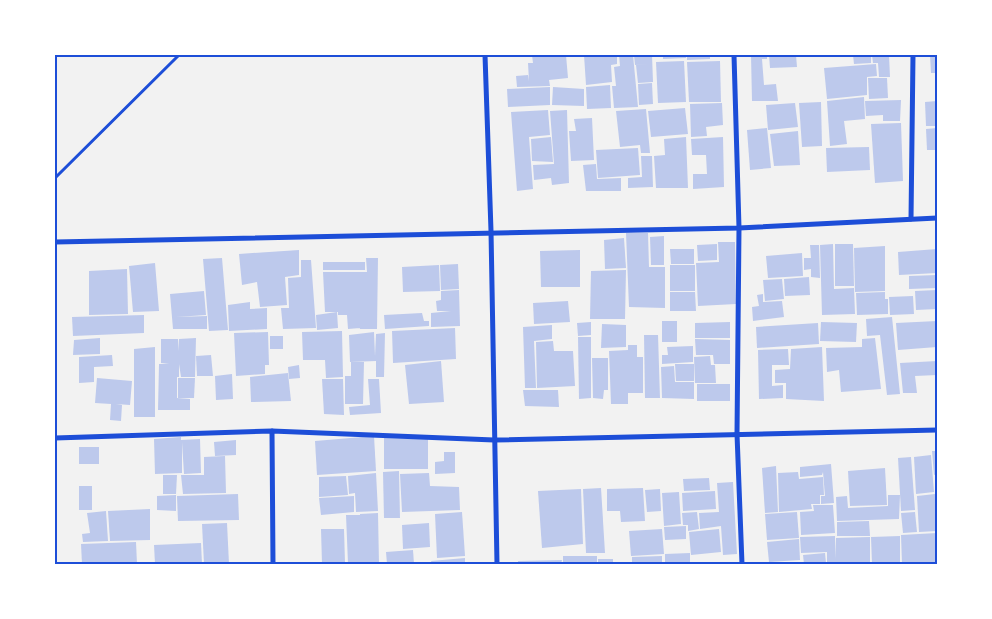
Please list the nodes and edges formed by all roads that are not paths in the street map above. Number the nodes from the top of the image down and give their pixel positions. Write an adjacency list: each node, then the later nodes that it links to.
1 (485, 55): 7 (street)
2 (734, 55): 6 (street)
3 (913, 55): 5 (street)
4 (937, 218): 5 (street)
5 (911, 219): 6 (street)
6 (739, 228): 7 (street); 11 (street)
7 (491, 231): 8 (street); 13 (street)
8 (55, 242)
9 (937, 430): 11 (street)
10 (272, 431): 12 (street); 13 (street); 14 (street)
11 (737, 434): 13 (street); 16 (street)
12 (55, 438)
13 (494, 440): 15 (street)
14 (273, 564)
15 (497, 564)
16 (742, 564)

